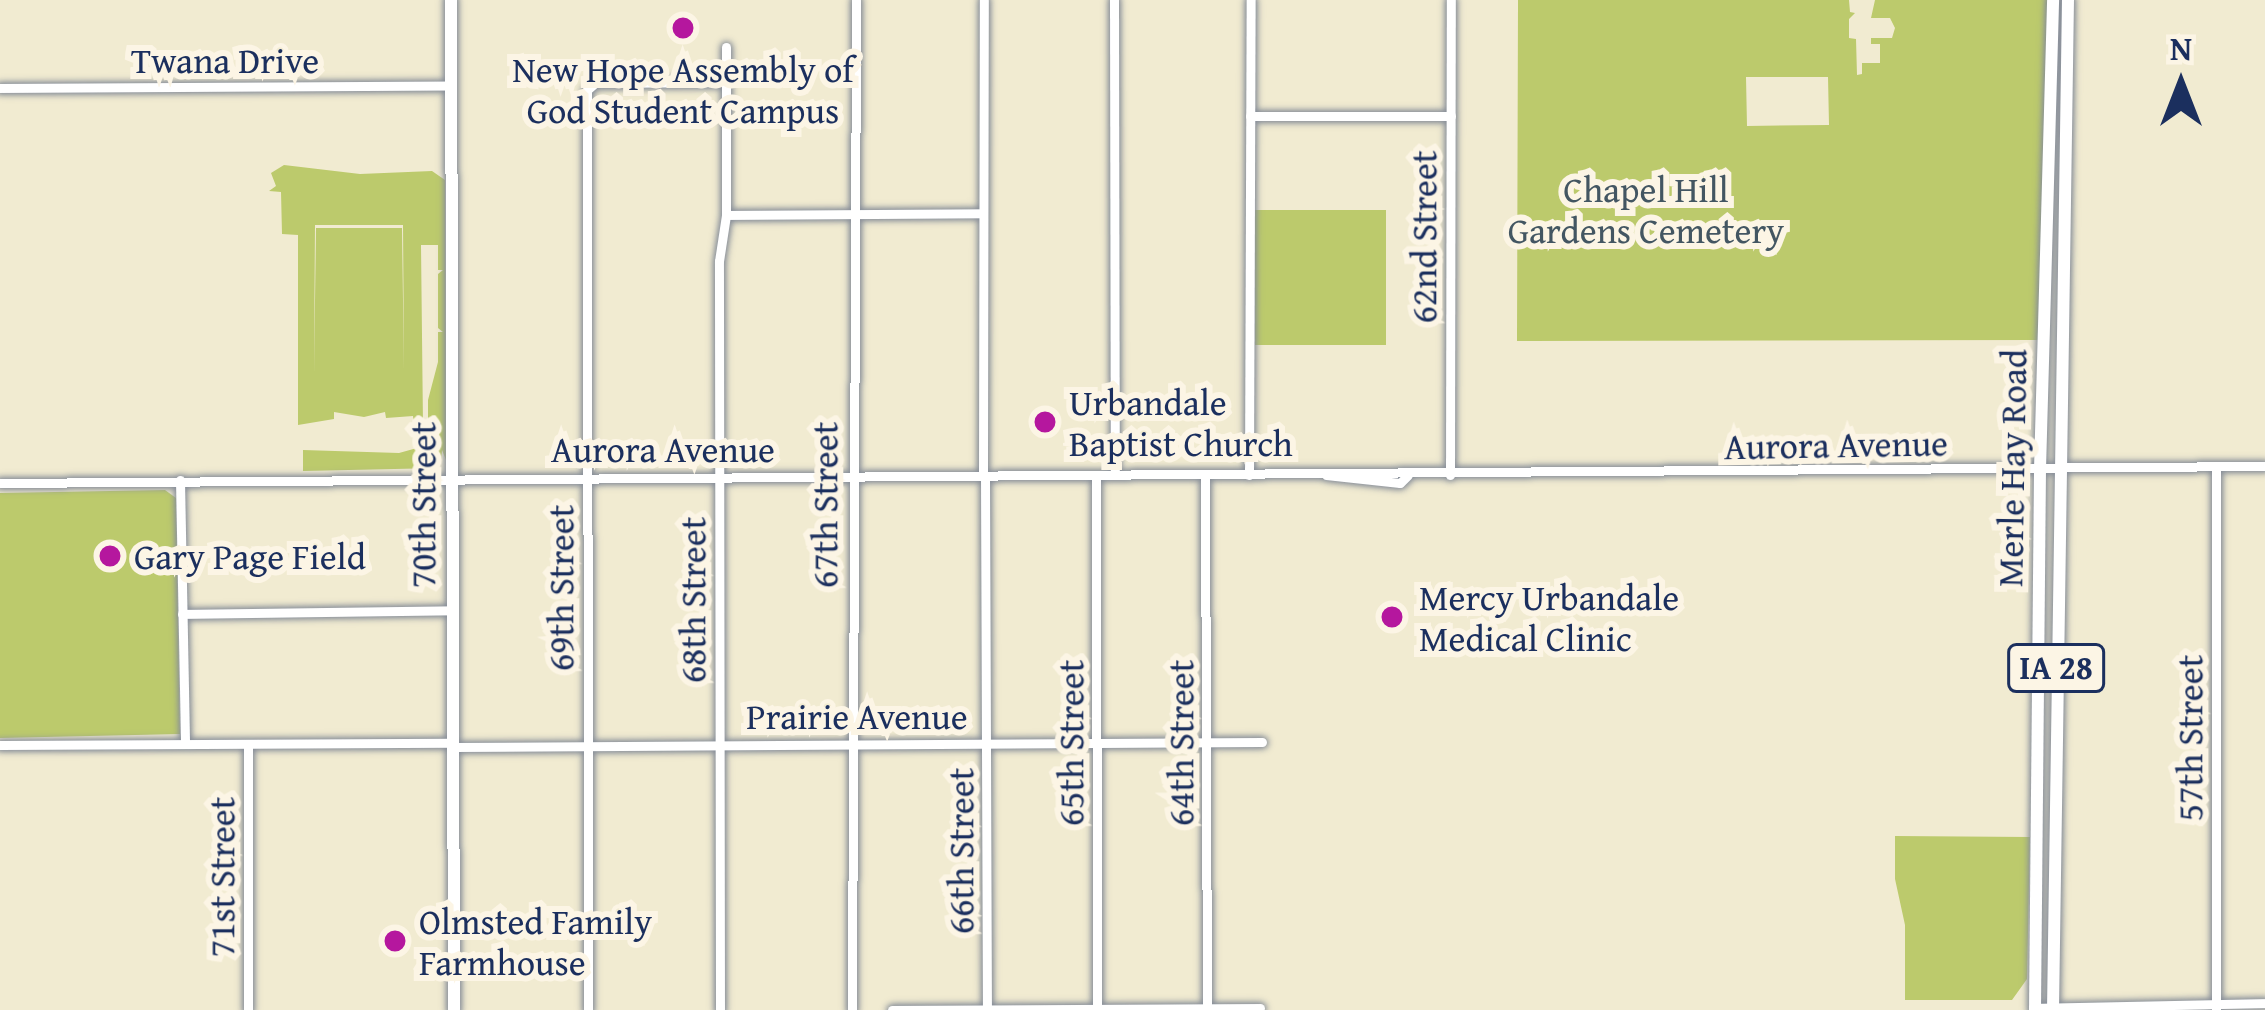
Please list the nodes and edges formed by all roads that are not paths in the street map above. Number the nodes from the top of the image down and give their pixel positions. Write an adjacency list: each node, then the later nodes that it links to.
1 (451, 0): 11 (main road, 70th Street)
2 (856, 0): 17 (street, 67th Street)
3 (984, 0): 15 (street, 66th Street)
4 (1114, 0): 31 (street)
5 (1251, 0): 13 (street)
6 (1451, 0): 14 (street, 62nd Street)
7 (2053, 0): 21 (main road, Merle Hay Road / IA 28)
8 (2068, 0): 20 (main road, Merle Hay Road / IA 28)
9 (726, 47): 10 (street, 68th Street)
10 (726, 82): 16 (street, 68th Street); 26 (street, 69th Street)
11 (451, 86): 12 (street, Twana Drive); 25 (main road, 70th Street)
12 (0, 88)
13 (1250, 116): 14 (street); 23 (street)
14 (1450, 116): 24 (street, 62nd Street)
15 (983, 213): 17 (street); 29 (street, 66th Street)
16 (726, 214): 17 (street); 27 (street, 68th Street)
17 (855, 214): 28 (street, 67th Street)
18 (2265, 466): 19 (street, Aurora Avenue)
19 (2216, 467): 20 (street, Aurora Avenue); 48 (street, 57th Street)
20 (2057, 469): 21 (street, Aurora Avenue); 49 (main road, Merle Hay Road / IA 28)
21 (2039, 470): 24 (street, Aurora Avenue); 52 (main road, Merle Hay Road / IA 28)
22 (1205, 475): 23 (street, Aurora Avenue); 31 (street, Aurora Avenue); 37 (street, 64th Street)
23 (1249, 475): 24 (street, Aurora Avenue)
24 (1450, 475)
25 (452, 476): 26 (street, Aurora Avenue); 32 (street, Aurora Avenue); 34 (main road, 70th Street)
26 (586, 476): 27 (street, Aurora Avenue); 46 (street, 69th Street)
27 (719, 476): 28 (street, Aurora Avenue); 43 (street, 68th Street)
28 (851, 476): 29 (street, Aurora Avenue); 39 (street, 67th Street)
29 (984, 476): 30 (street, Aurora Avenue); 40 (street, 66th Street)
30 (1096, 476): 31 (street, Aurora Avenue); 36 (street, 65th Street)
31 (1115, 476)
32 (180, 480): 33 (street, Aurora Avenue); 35 (street)
33 (0, 483)
34 (452, 610): 35 (street); 45 (main road, 70th Street)
35 (182, 614): 41 (street)
36 (1097, 742): 37 (street, Prairie Avenue); 40 (street, Prairie Avenue); 60 (street, 65th Street)
37 (1207, 742): 38 (street, Prairie Avenue); 51 (street, 64th Street)
38 (1262, 742)
39 (852, 743): 40 (street, Prairie Avenue); 43 (street, Prairie Avenue); 57 (street, 67th Street)
40 (986, 743): 59 (street, 66th Street)
41 (184, 744): 42 (street, Prairie Avenue); 44 (street, Prairie Avenue)
42 (248, 744): 45 (street, Prairie Avenue); 53 (street, 71st Street)
43 (719, 744): 46 (street, Prairie Avenue); 56 (street, 68th Street)
44 (0, 745)
45 (453, 745): 46 (street, Prairie Avenue); 54 (main road, 70th Street)
46 (587, 745): 55 (street, 69th Street)
47 (2265, 1003): 48 (street)
48 (2216, 1006): 49 (street)
49 (2053, 1007): 52 (street)
50 (1260, 1008): 51 (street)
51 (1207, 1009): 60 (street)
52 (2035, 1009)
53 (248, 1010)
54 (454, 1010)
55 (588, 1010)
56 (720, 1010)
57 (852, 1010)
58 (892, 1010): 59 (street)
59 (987, 1010): 60 (street)
60 (1097, 1010)

